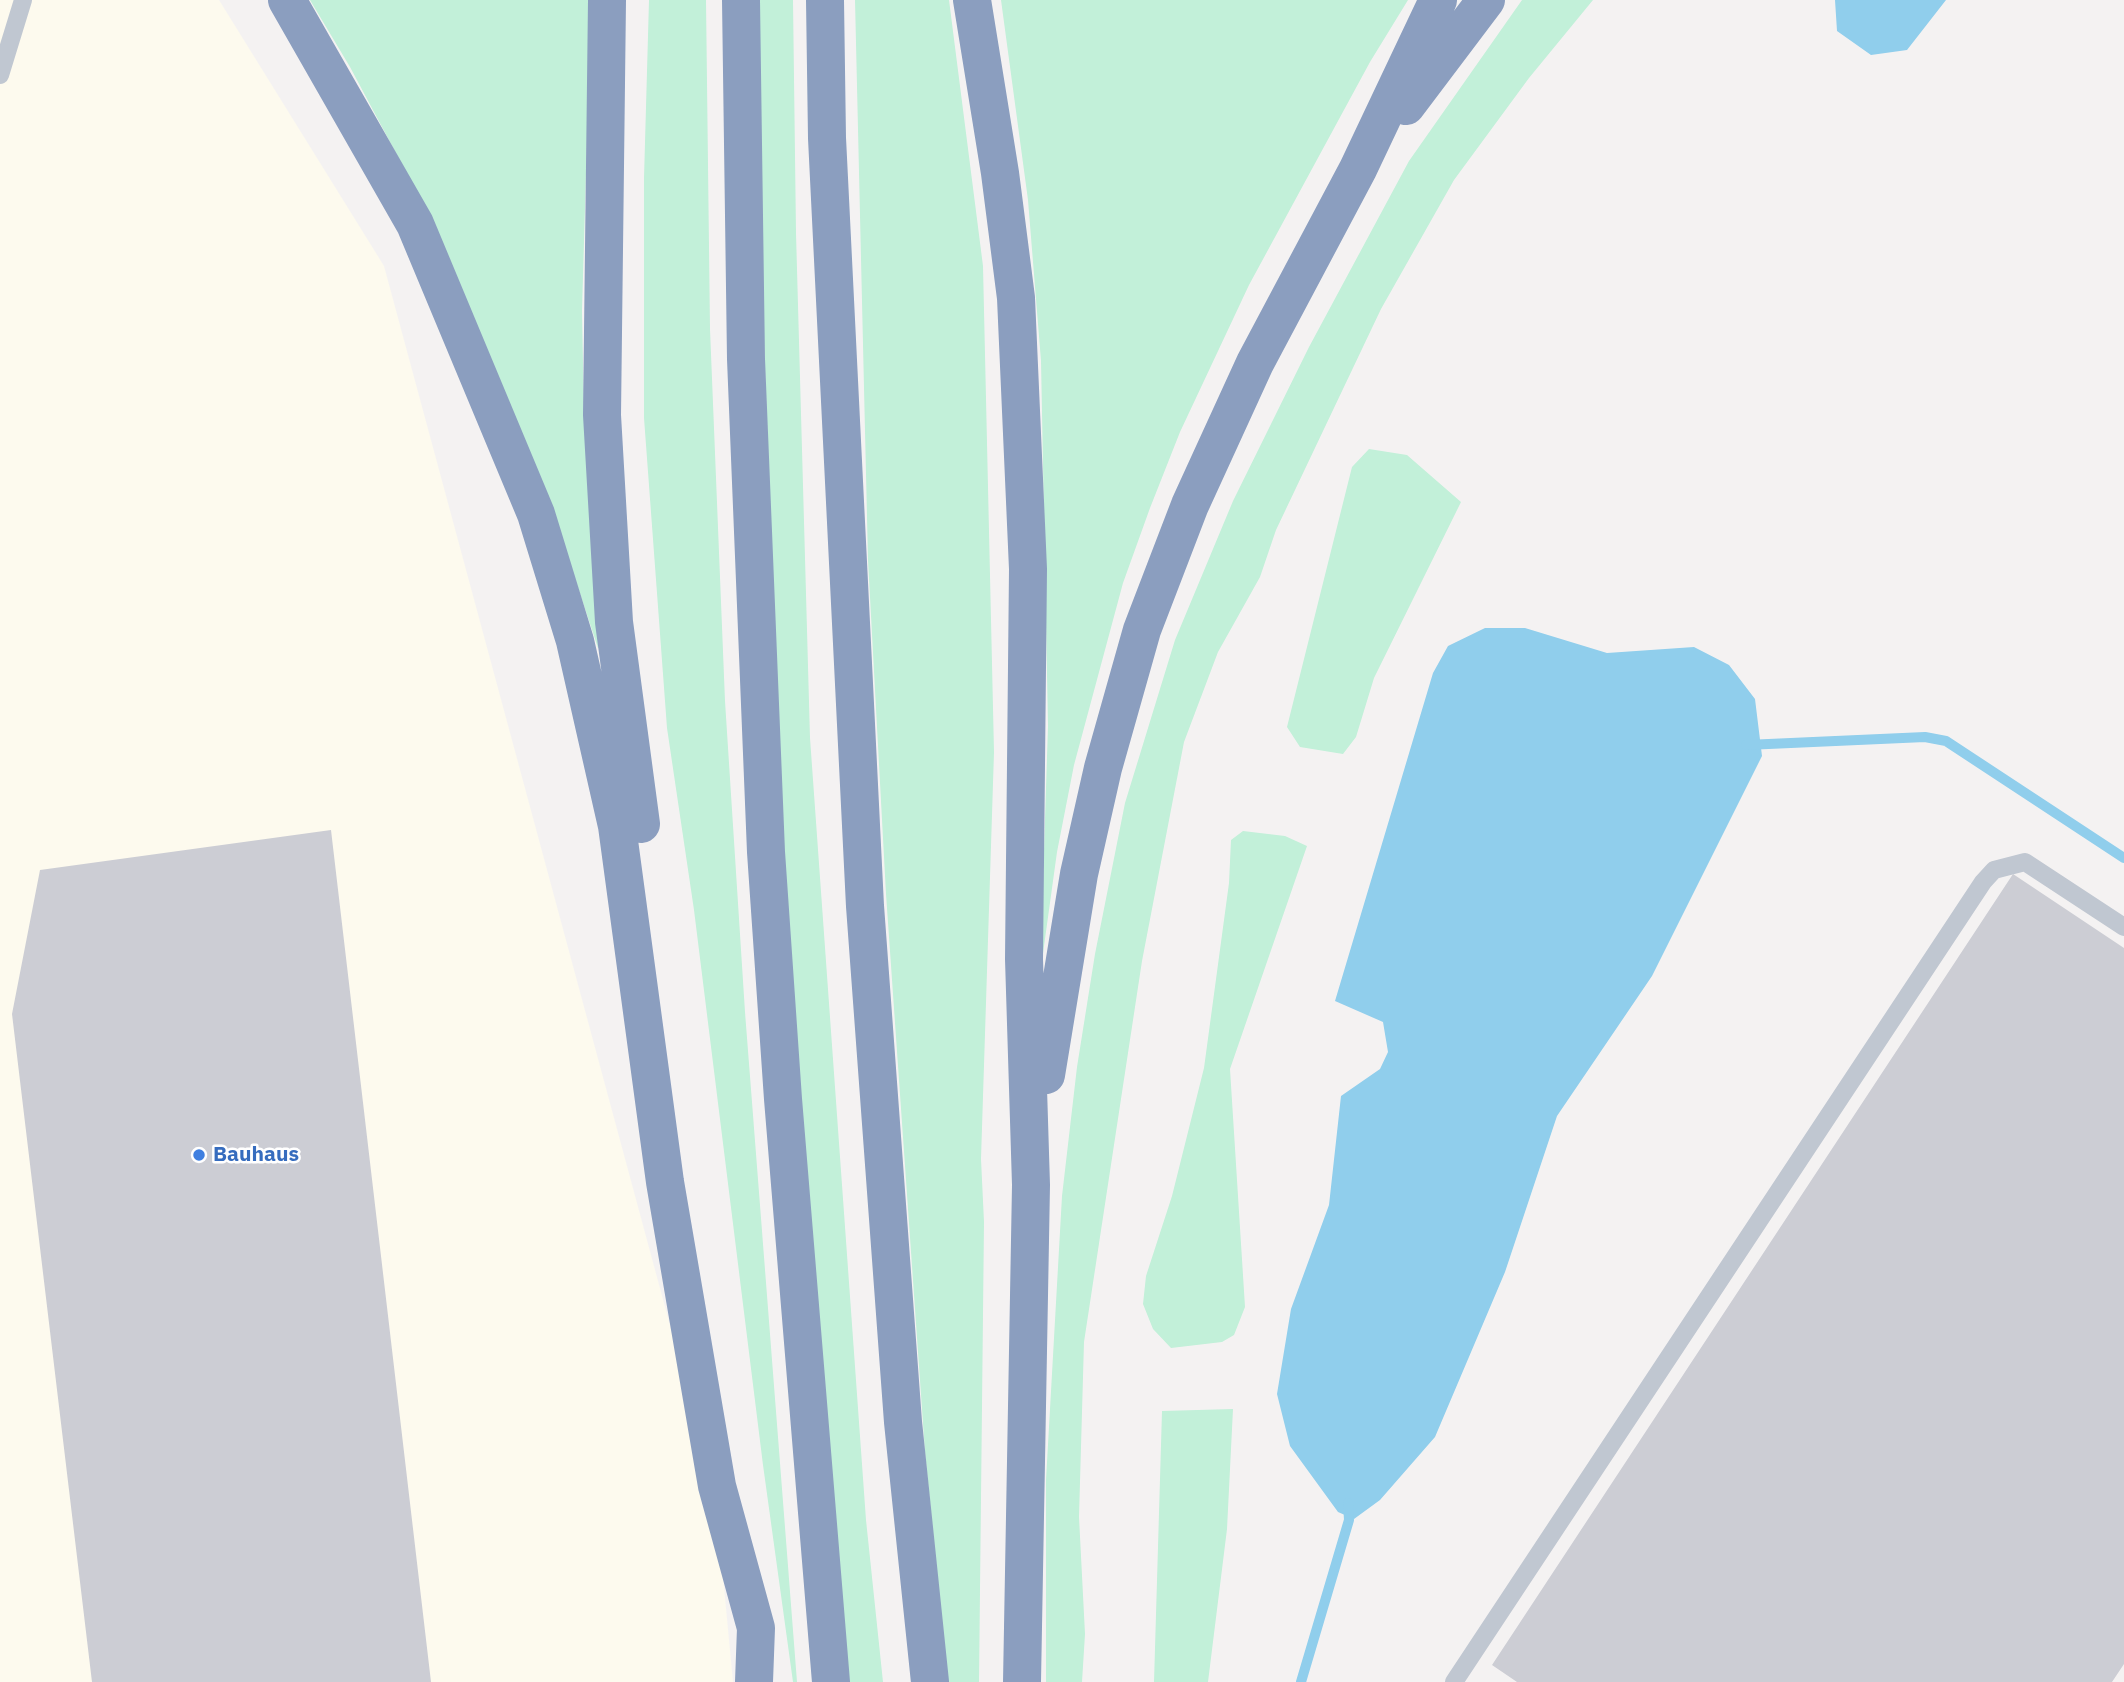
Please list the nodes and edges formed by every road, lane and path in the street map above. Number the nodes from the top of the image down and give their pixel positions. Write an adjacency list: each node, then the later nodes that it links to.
1 (23, 0): 9 (lane)
2 (287, 0): 13 (highway)
3 (607, 0): 13 (highway)
4 (741, 0): 16 (highway)
5 (825, 0): 17 (highway)
6 (972, 0): 12 (highway)
7 (1438, 0): 10 (highway)
8 (1486, 0): 10 (highway)
9 (0, 75)
10 (1358, 169): 12 (highway)
11 (2124, 927): 19 (lane)
12 (1031, 1185): 18 (highway)
13 (755, 1628): 14 (highway); 15 (highway)
14 (754, 1682)
15 (763, 1682)
16 (831, 1682)
17 (930, 1682)
18 (1023, 1682)
19 (1454, 1682)

